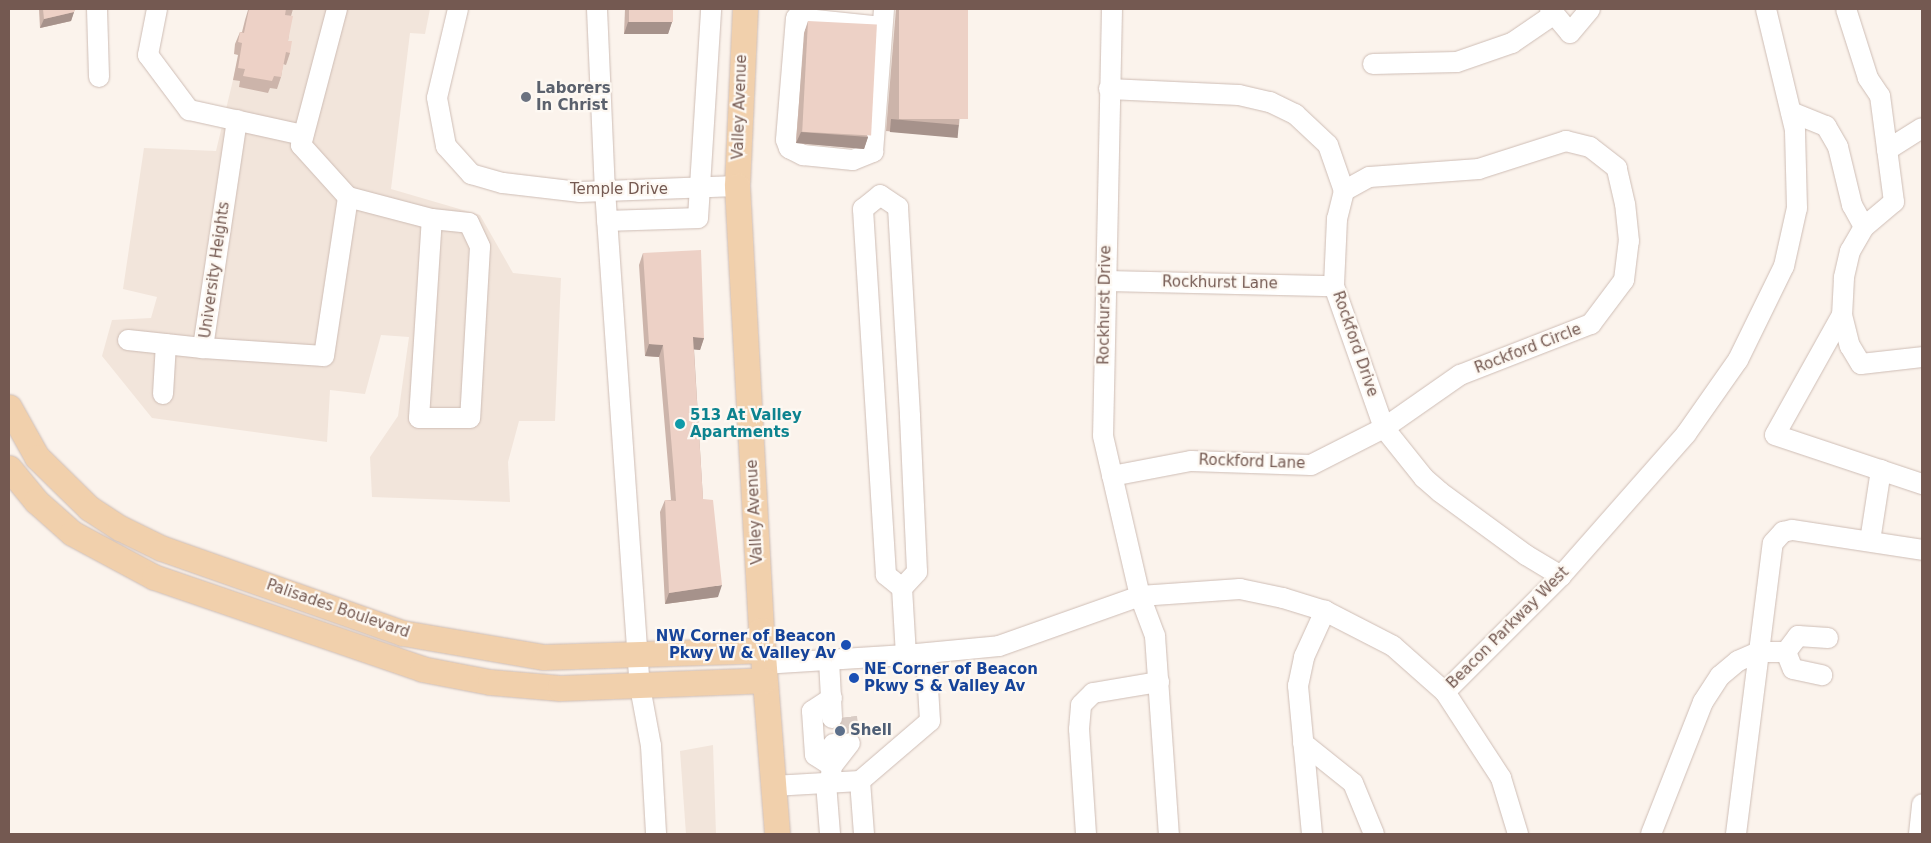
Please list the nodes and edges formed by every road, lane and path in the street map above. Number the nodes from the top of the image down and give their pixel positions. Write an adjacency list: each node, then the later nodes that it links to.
1 (97, 9): 15 (street)
2 (157, 9): 18 (street)
3 (337, 9): 20 (street)
4 (458, 9): 24 (street, Temple Drive)
5 (597, 9): 24 (street)
6 (711, 9): 23 (street)
7 (745, 9): 22 (main road, Valley Avenue)
8 (1112, 9): 16 (street, Rockhurst Drive)
9 (1590, 9): 12 (street)
10 (1766, 9): 17 (street, Beacon Parkway West)
11 (1846, 9): 21 (street)
12 (1551, 12): 14 (street)
13 (883, 18): 13 (street)
14 (1373, 64)
15 (99, 77)
16 (1109, 89): 25 (street); 30 (street, Rockhurst Drive)
17 (1791, 112): 29 (street); 46 (street, Beacon Parkway West)
18 (237, 120): 20 (street); 35 (street, University Heights)
19 (1922, 128): 21 (street)
20 (303, 135): 26 (street)
21 (1887, 150): 29 (street)
22 (737, 186): 23 (street, Temple Drive); 56 (main road, Valley Avenue)
23 (700, 189): 24 (street, Temple Drive); 28 (street)
24 (604, 190): 28 (street)
25 (1344, 191): 31 (street, Rockford Drive); 39 (street, Rockford Circle)
26 (348, 197): 27 (street); 35 (street, University Heights)
27 (432, 219): 27 (street)
28 (607, 221): 54 (street)
29 (1864, 227): 32 (street)
30 (1106, 281): 31 (street, Rockhurst Lane); 42 (street, Rockhurst Drive)
31 (1334, 286): 39 (street, Rockford Drive)
32 (1842, 315): 36 (street); 41 (street)
33 (128, 340): 34 (street)
34 (166, 344): 35 (street); 37 (street)
35 (203, 348)
36 (1922, 357)
37 (163, 394)
38 (9, 407): 54 (main road, Palisades Boulevard)
39 (1384, 428): 42 (street, Rockford Lane); 46 (street, Rockford Drive)
40 (9, 468): 59 (main road, Palisades Boulevard)
41 (1881, 470): 43 (street); 44 (street)
42 (1112, 476): 48 (street, Rockhurst Drive)
43 (1922, 484)
44 (1870, 541): 45 (street); 51 (street)
45 (1922, 550)
46 (1561, 576): 60 (street, Beacon Parkway West)
47 (902, 588): 47 (street); 53 (street)
48 (1140, 596): 49 (street, Beacon Parkway West); 53 (street, Beacon Parkway West); 58 (street, Rockhurst Drive)
49 (1325, 611): 60 (street, Beacon Parkway West); 61 (street)
50 (1828, 638): 52 (street)
51 (1758, 652): 52 (street); 76 (street); 77 (street)
52 (1786, 652): 57 (street)
53 (916, 654): 55 (street, Beacon Parkway West); 64 (street)
54 (638, 655): 56 (main road, Palisades Boulevard); 59 (street)
55 (829, 660): 56 (street, Beacon Parkway West); 63 (street)
56 (763, 665): 59 (main road, Palisades Boulevard); 65 (main road, Valley Avenue)
57 (1822, 674)
58 (1159, 682): 71 (street); 72 (street, Rockhurst Drive)
59 (640, 686): 67 (street)
60 (1445, 692): 75 (street)
61 (1303, 743): 73 (street); 74 (street)
62 (842, 744): 63 (street)
63 (829, 777): 64 (street); 65 (street); 69 (street)
64 (860, 781): 70 (street)
65 (773, 786): 68 (main road, Valley Avenue)
66 (1922, 804): 78 (street)
67 (656, 834)
68 (777, 834)
69 (830, 834)
70 (864, 834)
71 (1086, 834)
72 (1169, 834)
73 (1312, 834)
74 (1374, 834)
75 (1518, 834)
76 (1651, 834)
77 (1736, 834)
78 (1919, 834)

